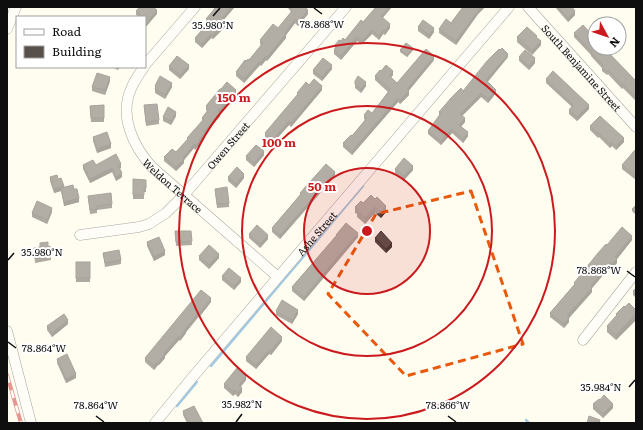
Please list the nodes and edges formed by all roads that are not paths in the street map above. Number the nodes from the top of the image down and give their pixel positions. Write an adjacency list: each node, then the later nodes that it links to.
1 (16, 7): 6 (street)
2 (195, 7): 7 (street, Weldon Terrace)
3 (346, 7): 10 (street, Owen Street)
4 (509, 7): 13 (street, Ashe Street)
5 (528, 7): 9 (street, South Benjamine Street)
6 (7, 29)
7 (146, 64)
8 (143, 68): 10 (street, Weldon Terrace)
9 (636, 126)
10 (184, 195): 11 (street, Owen Street); 13 (street, Weldon Terrace)
11 (80, 234)
12 (636, 272): 15 (street)
13 (278, 277): 17 (street, Ashe Street)
14 (7, 331): 16 (street)
15 (583, 340)
16 (31, 423)
17 (155, 423)

